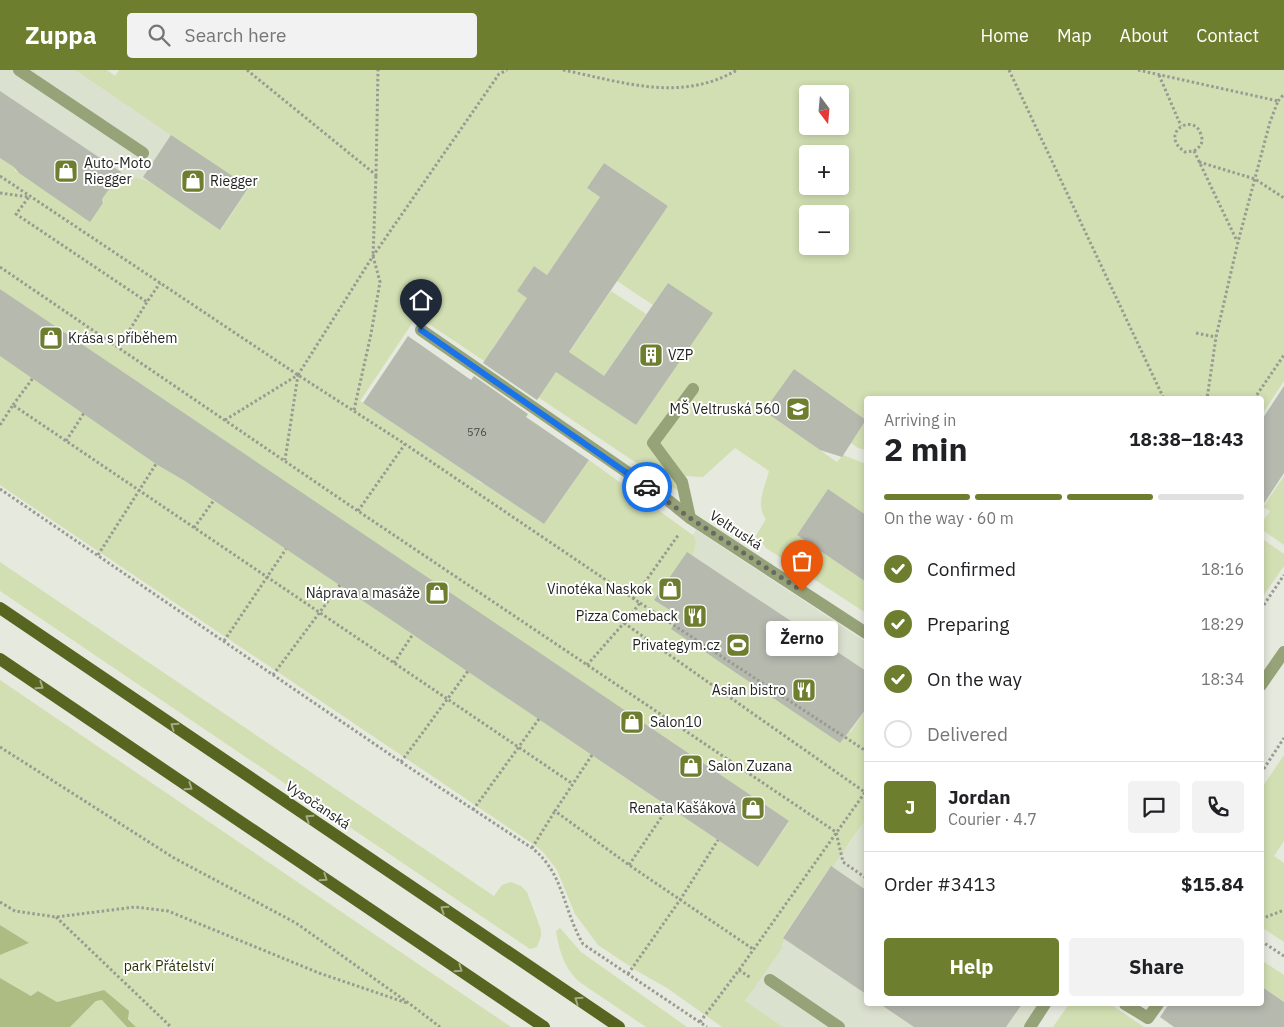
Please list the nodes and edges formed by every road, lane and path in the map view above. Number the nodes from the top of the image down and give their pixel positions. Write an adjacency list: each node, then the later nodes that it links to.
1 (19, 70): 15 (street)
2 (247, 70): 17 (path)
3 (378, 70): 17 (path)
4 (507, 70): 24 (path)
5 (563, 70): 6 (path)
6 (737, 70)
7 (1009, 70): 36 (path)
8 (1138, 70): 9 (path)
9 (1147, 71): 10 (path)
10 (1158, 75): 12 (path); 13 (path)
11 (1284, 94): 12 (path)
12 (1278, 101): 19 (path)
13 (1181, 126): 14 (path); 14 (path)
14 (1194, 151): 16 (path)
15 (143, 153)
16 (1199, 162): 19 (path); 23 (path)
17 (376, 175): 24 (path)
18 (0, 176): 21 (path)
19 (1255, 179): 22 (path); 23 (path)
20 (0, 193): 21 (path)
21 (29, 197): 26 (path); 27 (path)
22 (1284, 198)
23 (1238, 242): 30 (path)
24 (373, 256): 33 (path); 40 (path)
25 (0, 267): 31 (path)
26 (160, 283): 27 (path); 33 (path)
27 (148, 302): 31 (path)
28 (421, 330): 52 (street, Veltruská)
29 (1196, 333): 30 (path)
30 (1216, 337): 37 (path)
31 (119, 348): 42 (path)
32 (1284, 355): 38 (path)
33 (298, 375): 40 (path); 42 (path); 46 (path)
34 (33, 378): 39 (path)
35 (693, 389): 52 (street)
36 (1163, 396)
37 (1207, 396)
38 (1256, 396)
39 (14, 405): 43 (path); 44 (path)
40 (354, 410): 45 (path)
41 (84, 413): 44 (path)
42 (225, 420): 46 (path)
43 (0, 425)
44 (66, 441): 49 (path)
45 (405, 444): 51 (path); 59 (path)
46 (285, 460): 51 (path)
47 (156, 464): 49 (path)
48 (0, 489): 55 (path)
49 (139, 490): 53 (path); 55 (path)
50 (214, 500): 53 (path)
51 (358, 511): 71 (path)
52 (690, 518): 59 (path); 65 (street, Veltruská)
53 (194, 528): 57 (path)
54 (286, 549): 57 (path)
55 (98, 555): 67 (path)
56 (1284, 575): 61 (path)
57 (266, 577): 63 (path); 67 (path)
58 (340, 585): 63 (path)
59 (633, 599): 60 (path)
60 (640, 603): 64 (path); 80 (path)
61 (1264, 604)
62 (0, 608): 113 (main road, Vysočanská, one-way to 62)
63 (319, 612): 70 (path); 73 (path)
64 (624, 623): 71 (path); 85 (path)
65 (864, 632)
66 (413, 634): 70 (path)
67 (224, 640): 73 (path)
68 (1284, 652): 74 (street)
69 (0, 659): 112 (main road, one-way to 112)
70 (394, 663): 75 (path)
71 (588, 665): 90 (path)
72 (468, 671): 75 (path)
73 (273, 675): 82 (path)
74 (1264, 681)
75 (447, 699): 79 (path); 82 (path)
76 (539, 719): 79 (path)
77 (1284, 738): 83 (path)
78 (0, 747): 105 (path)
79 (519, 748): 84 (path); 88 (path)
80 (864, 750)
81 (592, 755): 84 (path)
82 (402, 762): 88 (path)
83 (1264, 768)
84 (573, 784): 89 (path)
85 (864, 791)
86 (864, 795): 90 (path)
87 (669, 806): 93 (path)
88 (473, 810): 92 (path)
89 (555, 811): 92 (path); 93 (path)
90 (836, 832): 94 (path); 101 (path)
91 (718, 840): 95 (path)
92 (532, 848): 103 (path)
93 (629, 865): 95 (path)
94 (864, 877)
95 (680, 900): 101 (path); 103 (path)
96 (0, 902): 98 (path)
97 (1284, 910): 99 (path)
98 (56, 917): 105 (path); 110 (path)
99 (1264, 918)
100 (1264, 943): 102 (path)
101 (753, 949): 109 (path)
102 (1284, 956)
103 (628, 974): 109 (path)
104 (770, 980): 115 (street)
105 (410, 1004): 111 (path)
106 (1045, 1006): 116 (street)
107 (1129, 1006): 108 (street)
108 (1157, 1006)
109 (700, 1022): 114 (path)
110 (171, 1027)
111 (440, 1027)
112 (544, 1027)
113 (618, 1027)
114 (707, 1027)
115 (839, 1027)
116 (1030, 1027)

